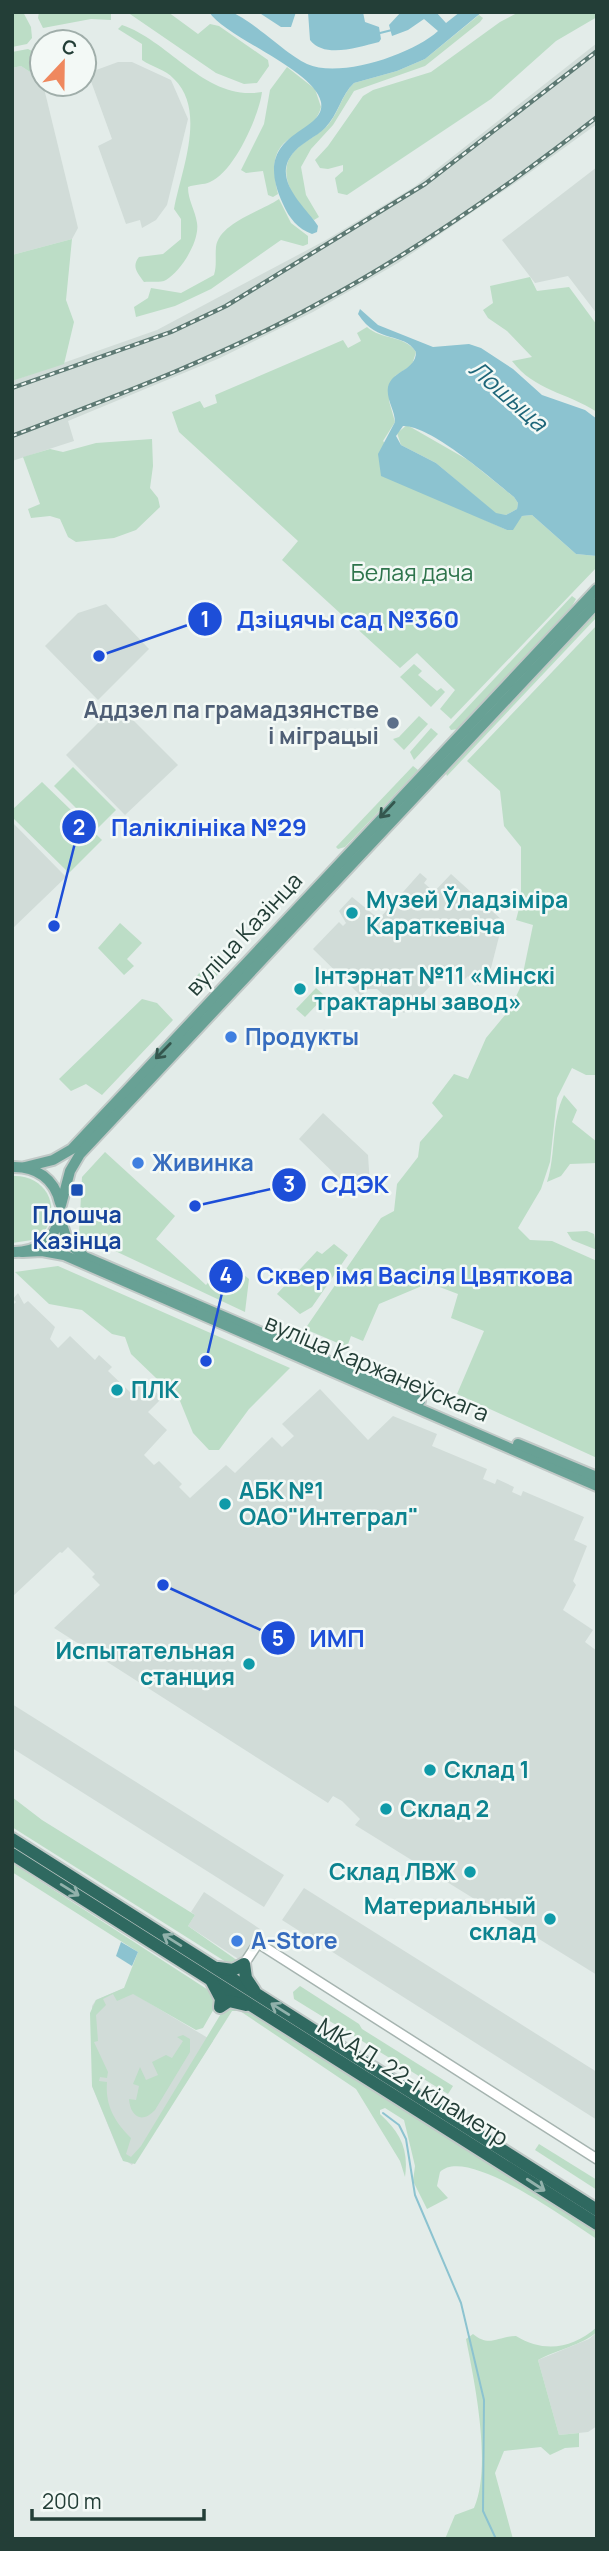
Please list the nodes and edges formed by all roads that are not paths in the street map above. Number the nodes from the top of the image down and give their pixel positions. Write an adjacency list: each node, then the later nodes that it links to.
1 (597, 589): 3 (main road, вуліца Казінца)
2 (597, 603): 3 (main road, вуліца Казінца)
3 (536, 657): 4 (main road, вуліца Казінца)
4 (347, 861): 6 (main road, вуліца Казінца, one-way to 6); 7 (main road, вуліца Казінца)
5 (12, 1167): 6 (main road)
6 (24, 1167): 7 (main road)
7 (61, 1205): 8 (main road)
8 (60, 1217): 9 (main road); 10 (main road, вуліца Каржанеўскага)
9 (17, 1253): 10 (main road, вуліца Каржанеўскага)
10 (287, 1348): 11 (main road, вуліца Каржанеўскага)
11 (442, 1414): 12 (main road, вуліца Каржанеўскага); 13 (main road, вуліца Каржанеўскага)
12 (597, 1477)
13 (597, 1486)
14 (12, 1839): 17 (highway, one-way to 14)
15 (12, 1854): 17 (highway, one-way to 17)
16 (244, 1964): 17 (highway); 18 (highway); 20 (street)
17 (211, 1972): 18 (highway, МКАД, 22-і кіламетр); 19 (highway, МКАД, 22-і кіламетр); 19 (highway)
18 (256, 1993): 21 (highway, МКАД, 22-і кіламетр, one-way to 18)
19 (255, 2007): 22 (highway, МКАД, 22-і кіламетр, one-way to 22)
20 (597, 2159)
21 (597, 2210)
22 (597, 2224)

